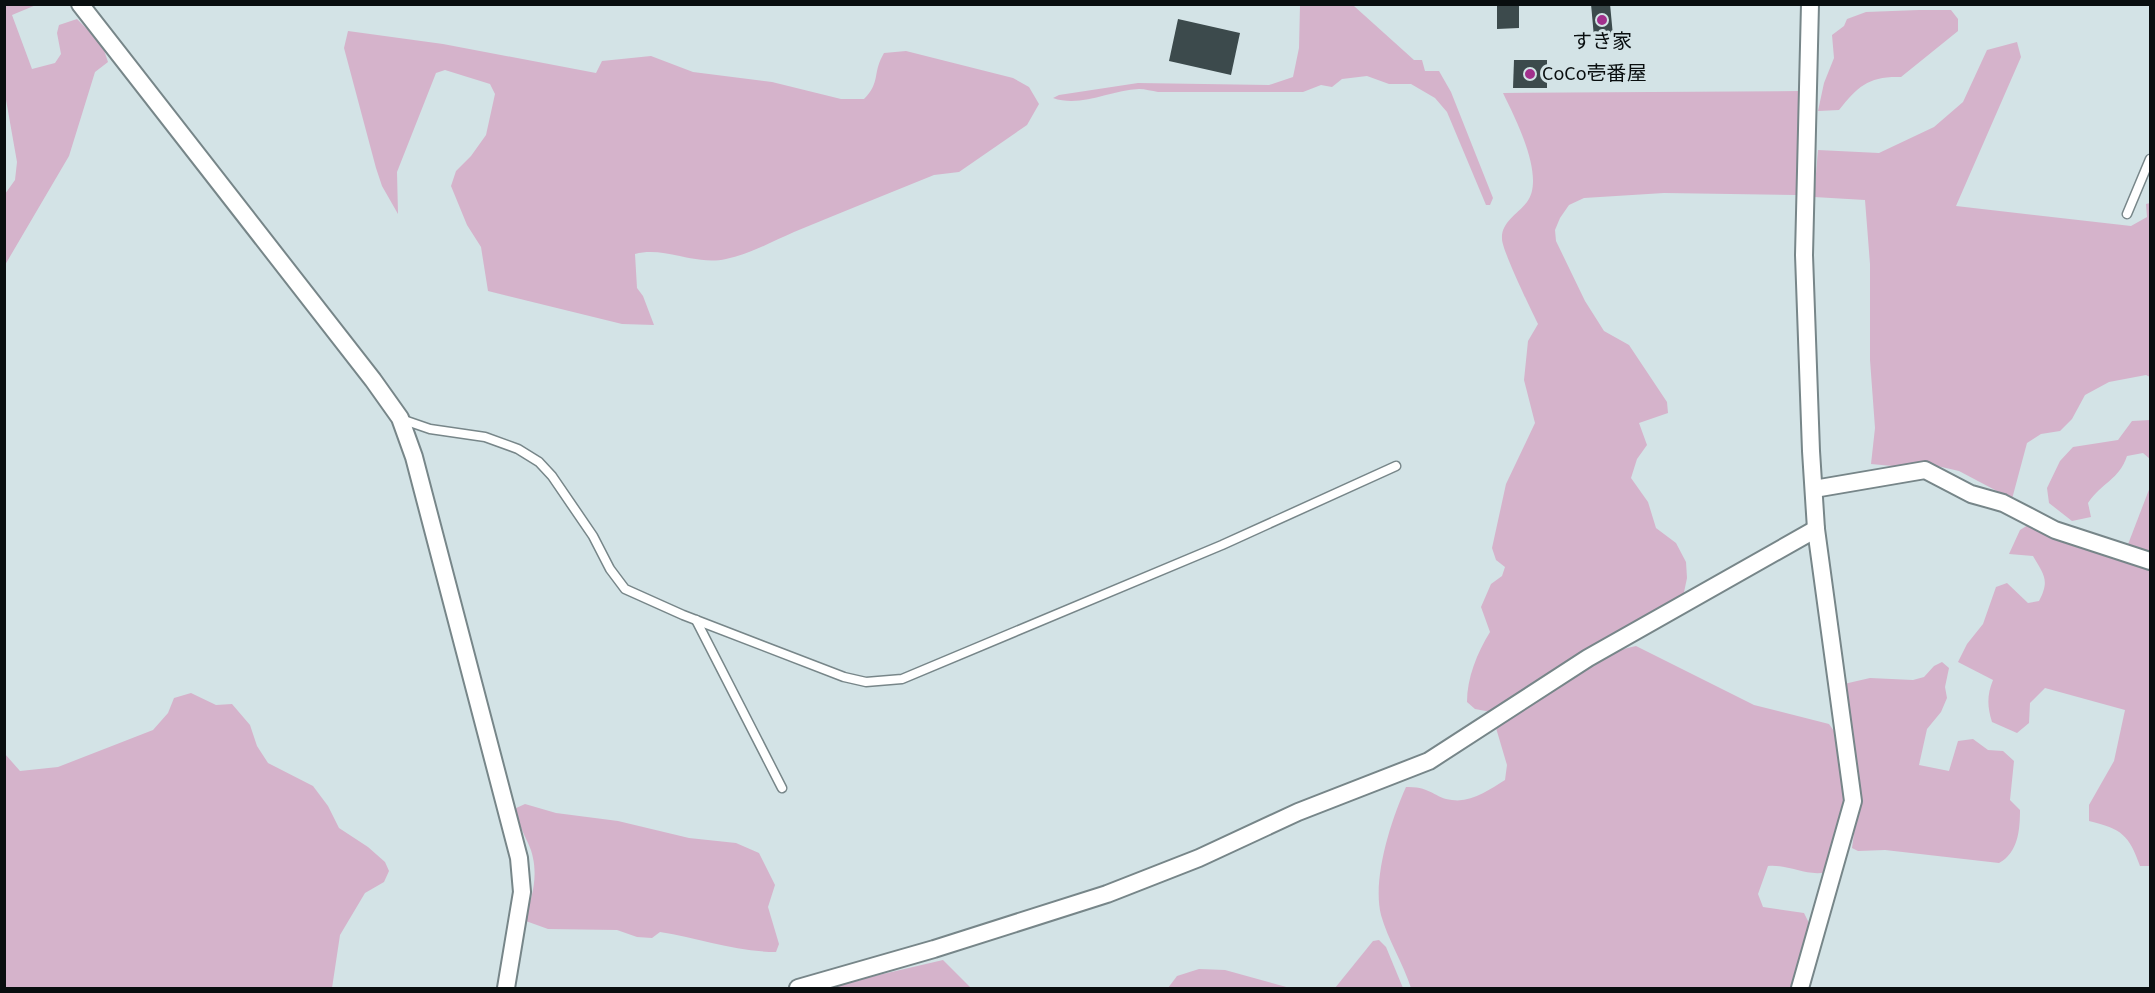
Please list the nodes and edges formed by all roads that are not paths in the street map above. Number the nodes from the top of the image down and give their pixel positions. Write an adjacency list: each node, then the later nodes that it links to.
1 (80, 4): 5 (street)
2 (1810, 4): 7 (street)
3 (2151, 159): 4 (lane)
4 (2127, 214)
5 (400, 418): 10 (lane); 12 (street)
6 (1396, 466): 10 (lane)
7 (1814, 489): 8 (street); 9 (street)
8 (1816, 529): 13 (street); 14 (street)
9 (2151, 561)
10 (696, 620): 11 (lane)
11 (782, 788)
12 (506, 988)
13 (798, 988)
14 (1800, 988)

